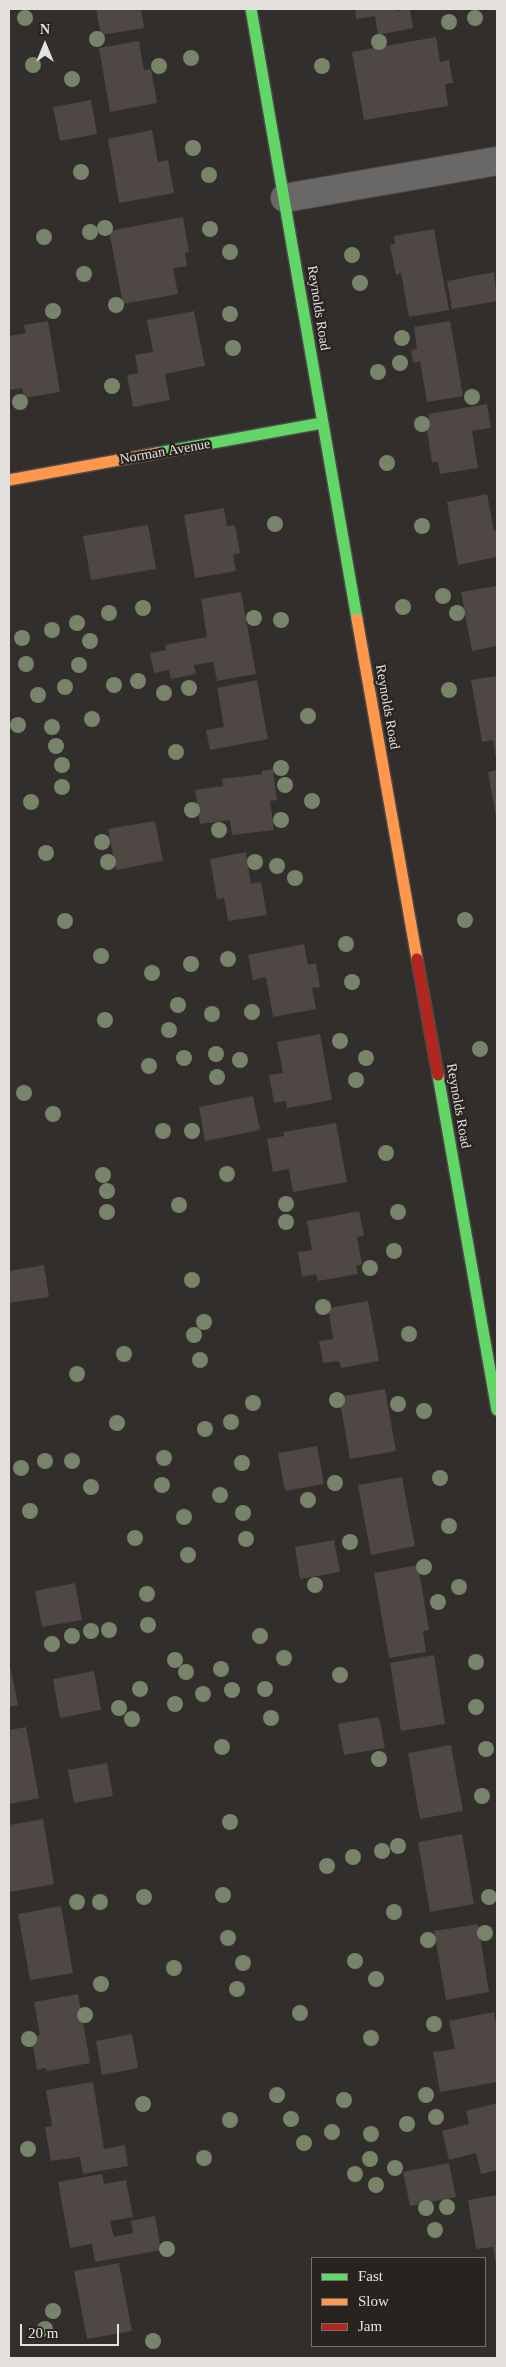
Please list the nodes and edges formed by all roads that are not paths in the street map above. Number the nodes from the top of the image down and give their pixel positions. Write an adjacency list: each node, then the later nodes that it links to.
1 (251, 9): 3 (street, Reynolds Road)
2 (497, 161): 3 (street)
3 (285, 198): 4 (street, Reynolds Road)
4 (322, 423): 5 (street, Norman Avenue); 6 (street, Reynolds Road)
5 (9, 480)
6 (497, 1410)

